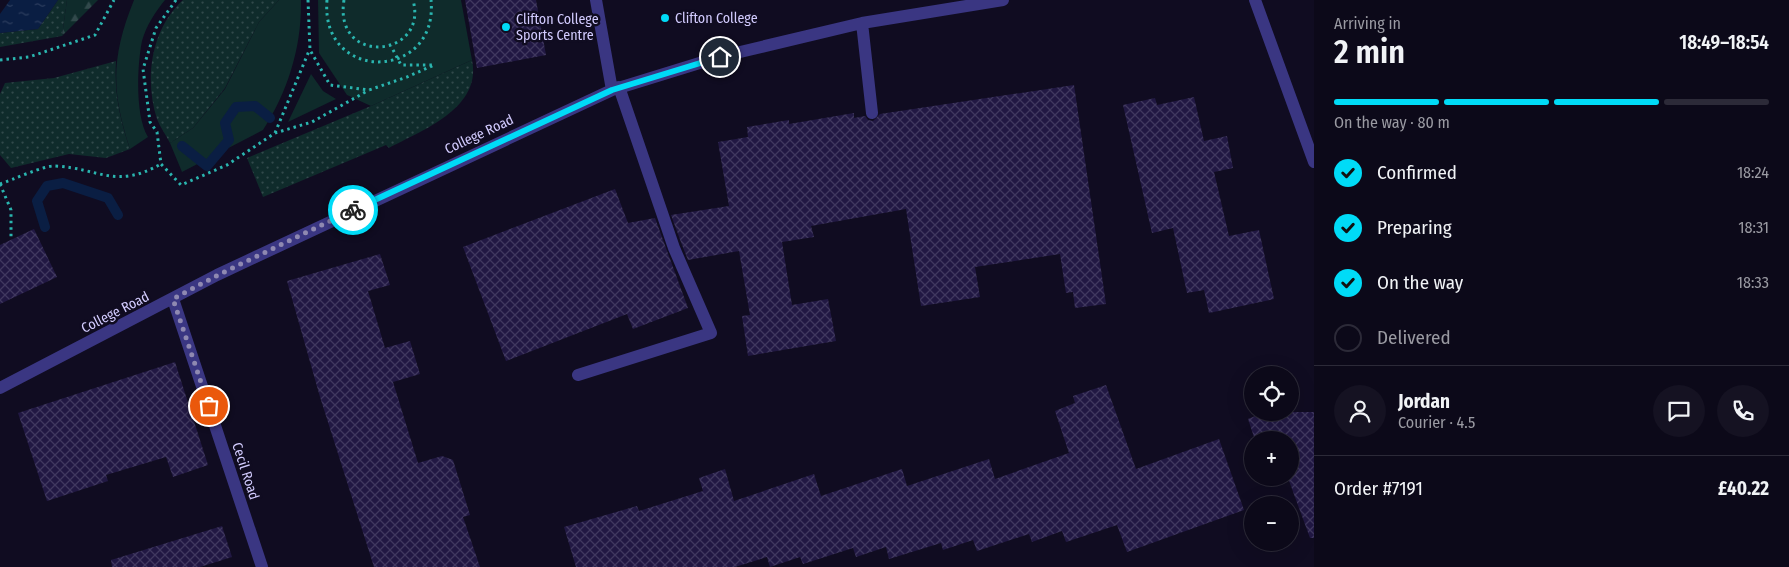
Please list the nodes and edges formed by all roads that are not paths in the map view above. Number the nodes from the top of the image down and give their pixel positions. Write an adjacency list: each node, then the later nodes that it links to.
1 (596, 0): 6 (street)
2 (1004, 0): 4 (street, College Road)
3 (1255, 0): 8 (street)
4 (973, 2): 5 (street, College Road)
5 (862, 23): 6 (street, College Road); 7 (street)
6 (615, 89): 9 (street, College Road); 10 (street)
7 (872, 113)
8 (1314, 162)
9 (173, 299): 11 (street, College Road); 12 (street, Cecil Road)
10 (578, 375)
11 (0, 388)
12 (262, 567)

